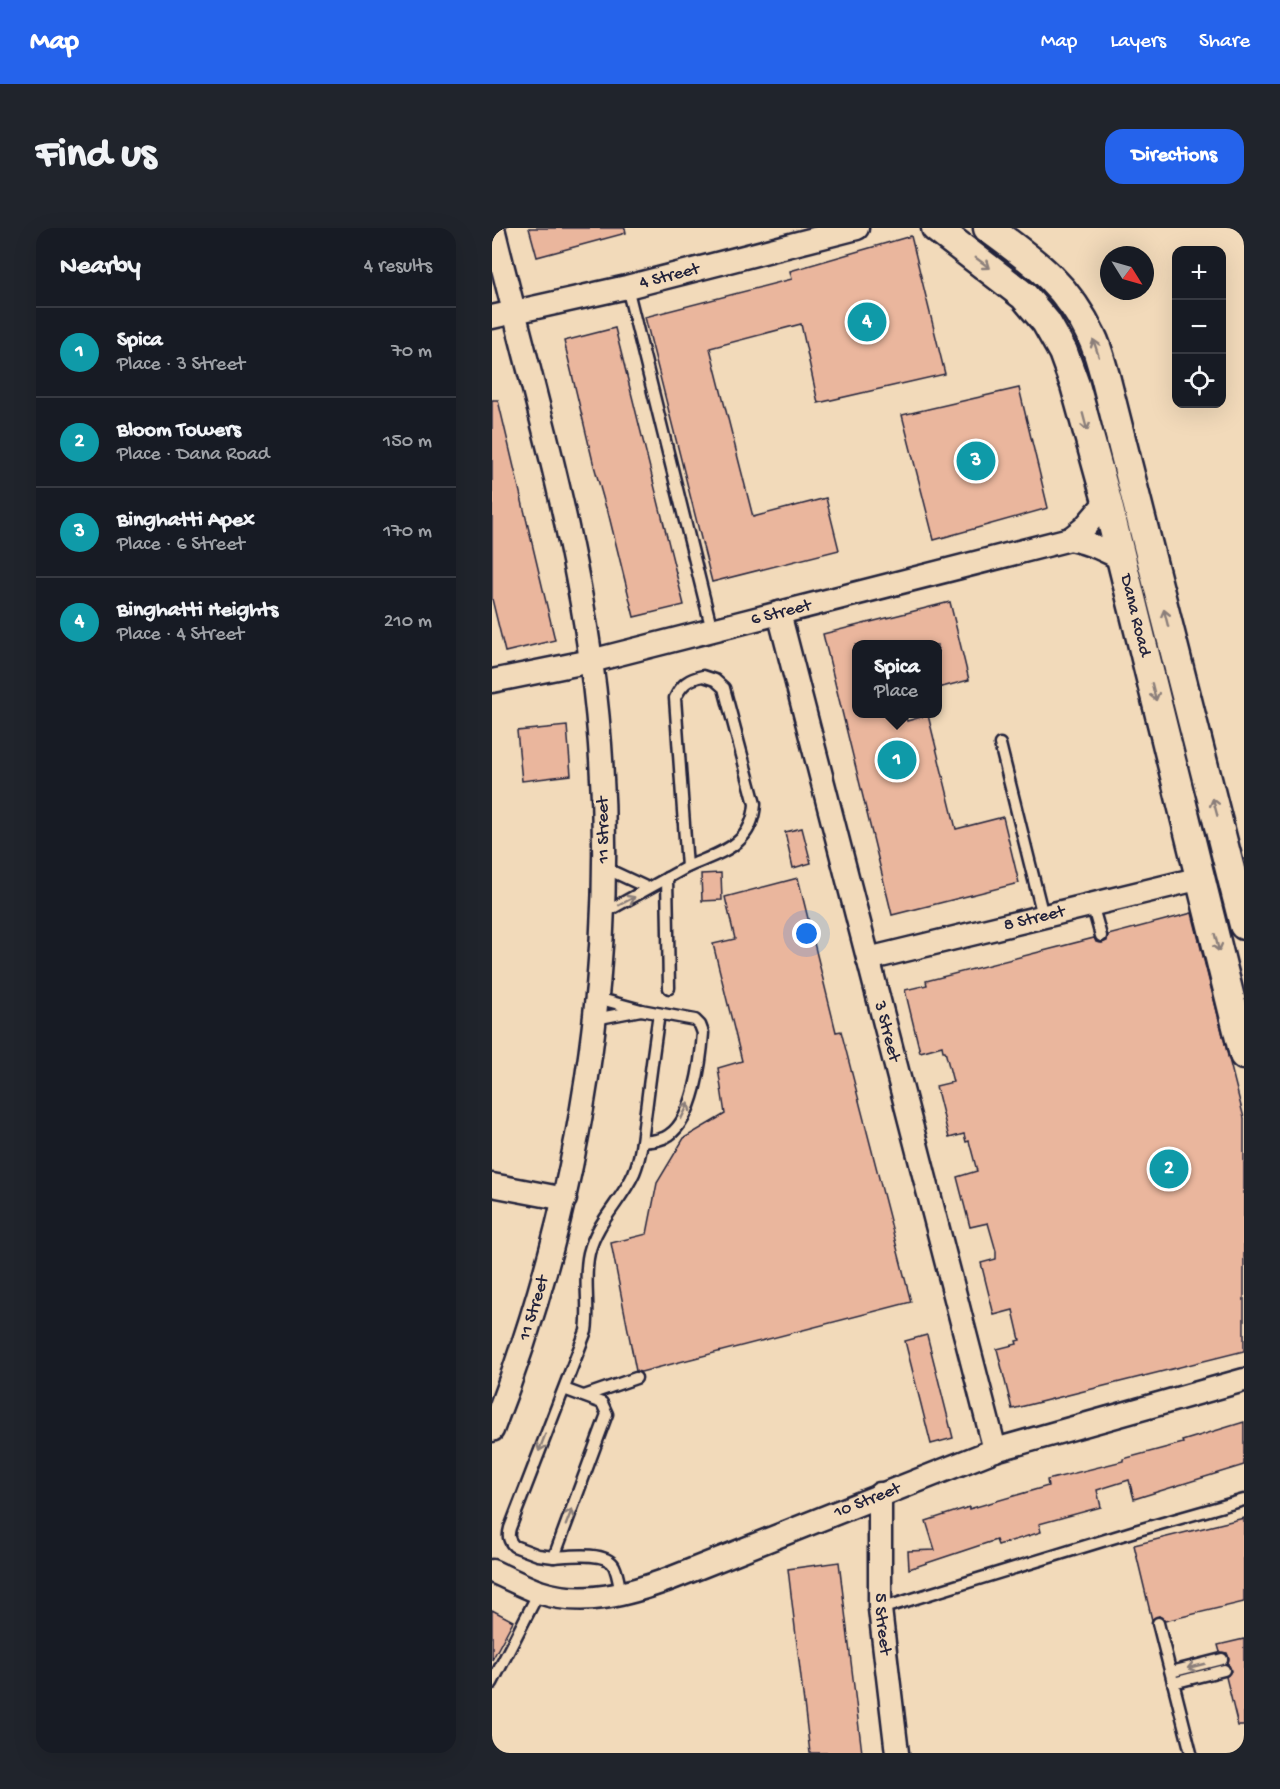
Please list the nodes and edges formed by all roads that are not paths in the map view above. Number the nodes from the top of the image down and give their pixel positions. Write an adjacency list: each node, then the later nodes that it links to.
1 (493, 228): 6 (street, 11 Street)
2 (936, 228): 7 (street, Dana Road, one-way to 7)
3 (988, 228): 17 (street, Dana Road, one-way to 3)
4 (850, 229): 5 (street, 4 Street)
5 (627, 287): 6 (street, 4 Street); 11 (lane)
6 (503, 315): 12 (street, 11 Street)
7 (1107, 501): 8 (street, 6 Street); 9 (street, Dana Road)
8 (1070, 539): 9 (street); 10 (street, 6 Street)
9 (1122, 561): 18 (street, Dana Road, one-way to 18)
10 (779, 613): 11 (street, 6 Street); 26 (street, 3 Street)
11 (712, 630): 12 (street, 6 Street)
12 (591, 661): 13 (street, 6 Street); 16 (street, 11 Street)
13 (492, 681)
14 (1000, 744): 23 (lane)
15 (687, 867): 15 (lane); 19 (lane)
16 (605, 868): 20 (lane); 22 (street, 11 Street)
17 (1230, 868): 18 (street); 18 (street); 24 (street, Dana Road)
18 (1200, 876): 21 (street, 8 Street); 31 (street, Dana Road, one-way to 31)
19 (667, 878): 20 (lane); 27 (lane)
20 (648, 888): 22 (lane, one-way to 20)
21 (1092, 904): 23 (street, 8 Street); 25 (lane)
22 (604, 913): 28 (street, 11 Street)
23 (1043, 916): 26 (street, 8 Street)
24 (1244, 924)
25 (1101, 936)
26 (868, 959): 40 (street, 3 Street)
27 (669, 988)
28 (596, 1008): 29 (lane); 29 (lane); 34 (street, 11 Street)
29 (641, 1010): 30 (lane)
30 (659, 1014): 32 (lane); 32 (lane, one-way to 30)
31 (1244, 1055)
32 (642, 1142): 37 (lane)
33 (492, 1185): 34 (street)
34 (565, 1199): 39 (street, 11 Street)
35 (636, 1378): 38 (lane)
36 (1244, 1380): 40 (street, 10 Street)
37 (564, 1389): 38 (lane); 45 (lane, one-way to 45)
38 (584, 1396): 45 (lane, one-way to 38)
39 (492, 1430)
40 (995, 1450): 41 (street, 10 Street)
41 (880, 1494): 48 (street, 10 Street); 49 (street, 5 Street)
42 (1244, 1500): 43 (lane)
43 (1135, 1531): 44 (lane); 49 (lane)
44 (1138, 1544)
45 (554, 1557): 48 (lane)
46 (492, 1571): 47 (street, 10 Street)
47 (539, 1592): 48 (street, 10 Street); 53 (lane)
48 (621, 1595)
49 (880, 1609): 54 (street, 5 Street)
50 (1158, 1623): 52 (lane)
51 (1223, 1664): 52 (lane)
52 (1172, 1678): 55 (lane)
53 (492, 1683)
54 (897, 1753)
55 (1191, 1753)

